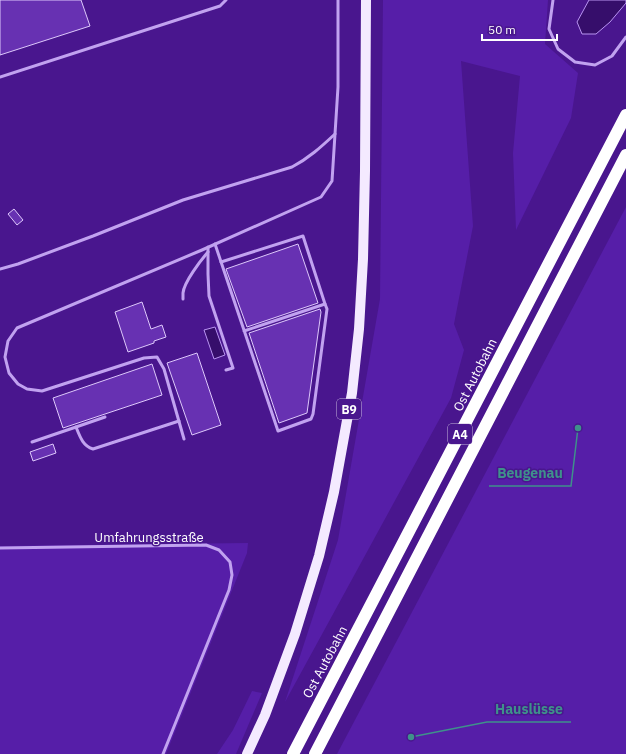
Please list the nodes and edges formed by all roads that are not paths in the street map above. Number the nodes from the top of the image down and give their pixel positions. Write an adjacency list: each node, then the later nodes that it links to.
1 (226, 0): 6 (lane)
2 (338, 0): 8 (lane)
3 (366, 0): 26 (main road, B9)
4 (553, 0): 5 (lane)
5 (626, 37)
6 (0, 77)
7 (626, 115): 27 (highway, Ost Autobahn / A4)
8 (335, 134): 10 (lane); 14 (lane)
9 (626, 155): 28 (highway, A4)
10 (215, 244): 11 (lane); 13 (lane)
11 (208, 247): 12 (lane); 20 (lane)
12 (208, 252): 15 (lane); 18 (lane)
13 (221, 262): 16 (lane); 17 (lane)
14 (0, 269)
15 (183, 299)
16 (325, 304): 17 (lane); 17 (lane)
17 (244, 331)
18 (226, 370)
19 (105, 417): 21 (lane)
20 (179, 421): 21 (lane); 22 (lane)
21 (76, 427): 23 (lane)
22 (184, 439)
23 (32, 442)
24 (0, 548): 25 (lane, Umfahrungsstraße)
25 (163, 754)
26 (247, 754)
27 (293, 754)
28 (315, 754)

